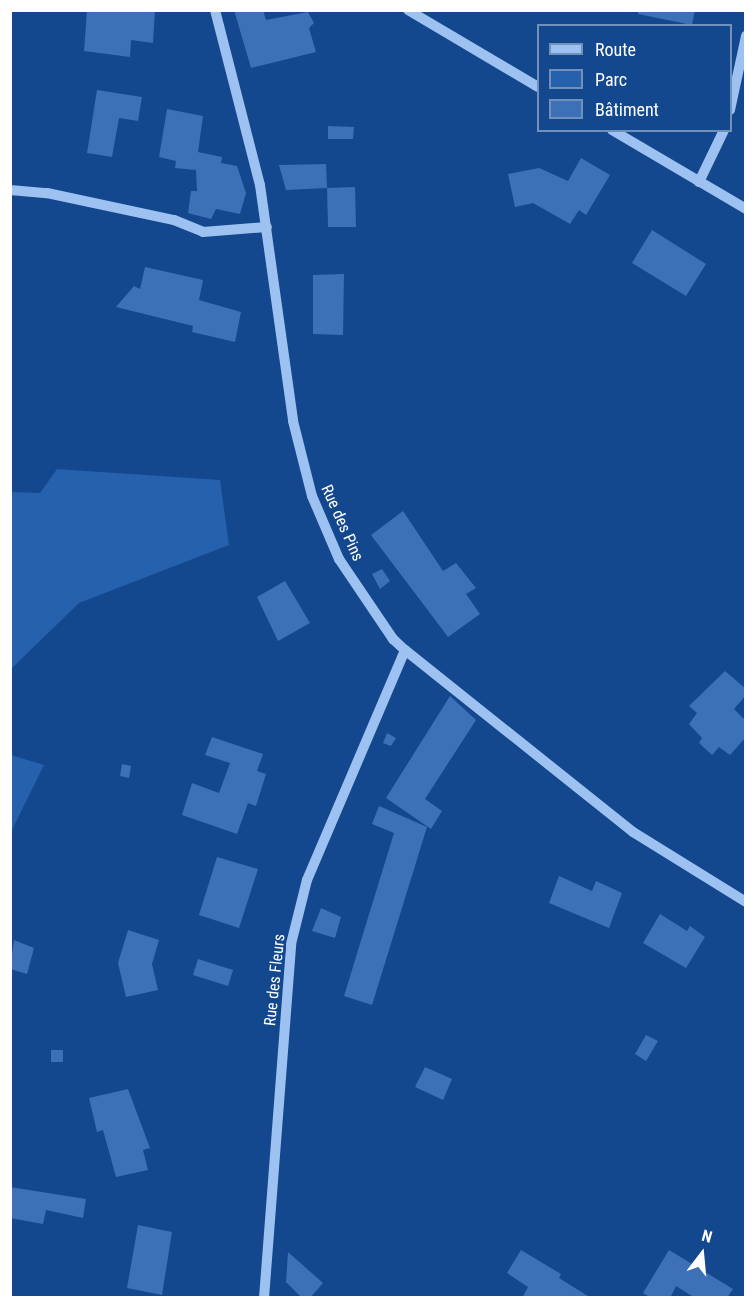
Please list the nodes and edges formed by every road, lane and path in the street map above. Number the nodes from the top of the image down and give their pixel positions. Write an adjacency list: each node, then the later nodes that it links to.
1 (214, 10): 11 (street, Rue des Pins)
2 (408, 10): 4 (street)
3 (746, 36): 5 (street)
4 (537, 86)
5 (732, 101)
6 (615, 132): 8 (street)
7 (723, 132): 8 (street)
8 (699, 182): 10 (street)
9 (10, 190): 11 (street)
10 (746, 210)
11 (267, 227): 12 (street, Rue des Pins)
12 (405, 650): 13 (street, Rue des Pins); 14 (street, Rue des Fleurs)
13 (746, 902)
14 (264, 1298)

